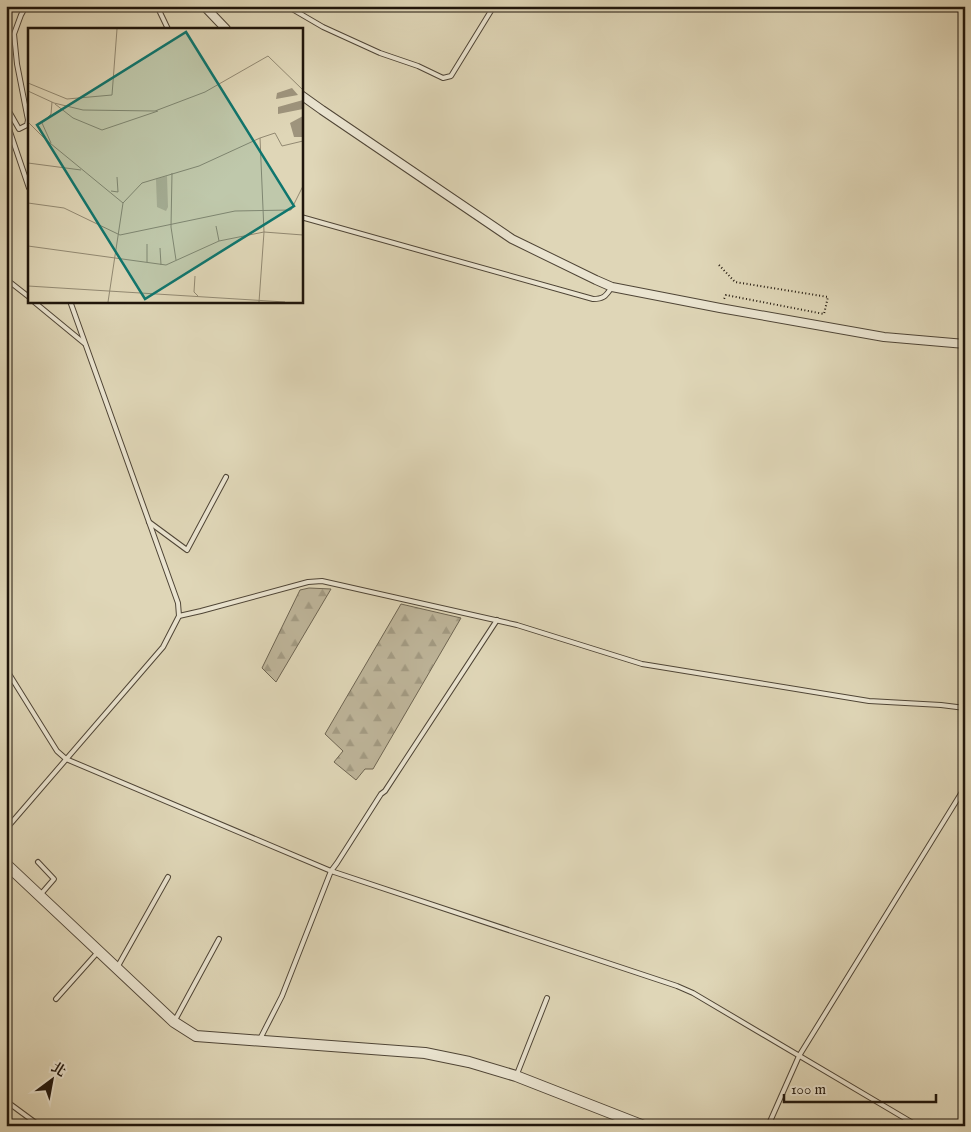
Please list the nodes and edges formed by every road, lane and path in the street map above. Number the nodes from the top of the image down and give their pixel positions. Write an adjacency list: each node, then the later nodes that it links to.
1 (26, 6): 9 (lane)
2 (157, 6): 6 (lane)
3 (204, 6): 7 (street)
4 (287, 6): 5 (lane)
5 (494, 6)
6 (168, 28)
7 (225, 28)
8 (302, 96): 15 (street)
9 (6, 106)
10 (6, 120): 11 (lane)
11 (28, 185)
12 (302, 217): 15 (lane)
13 (719, 265): 19 (path)
14 (6, 279): 16 (lane)
15 (612, 287): 19 (street)
16 (28, 297)
17 (34, 302): 20 (lane)
18 (70, 302): 20 (lane)
19 (720, 308): 21 (street)
20 (85, 344): 23 (lane)
21 (965, 344)
22 (226, 477): 23 (lane)
23 (150, 522): 24 (lane)
24 (179, 616): 25 (lane); 28 (lane)
25 (497, 620): 27 (lane); 33 (lane)
26 (6, 669): 28 (lane)
27 (965, 708)
28 (66, 759): 30 (lane); 33 (lane)
29 (965, 787): 43 (lane)
30 (6, 829)
31 (38, 862): 35 (lane)
32 (6, 864): 35 (street)
33 (331, 871): 42 (lane); 43 (lane)
34 (168, 877): 38 (lane)
35 (40, 896): 37 (street)
36 (219, 939): 41 (lane)
37 (98, 951): 38 (street); 40 (lane)
38 (116, 968): 41 (street)
39 (547, 998): 44 (lane)
40 (56, 999)
41 (174, 1022): 42 (street)
42 (258, 1041): 44 (street)
43 (799, 1056): 48 (lane); 49 (lane)
44 (516, 1076): 47 (street)
45 (6, 1101): 46 (lane)
46 (40, 1126)
47 (644, 1126)
48 (768, 1126)
49 (918, 1126)

